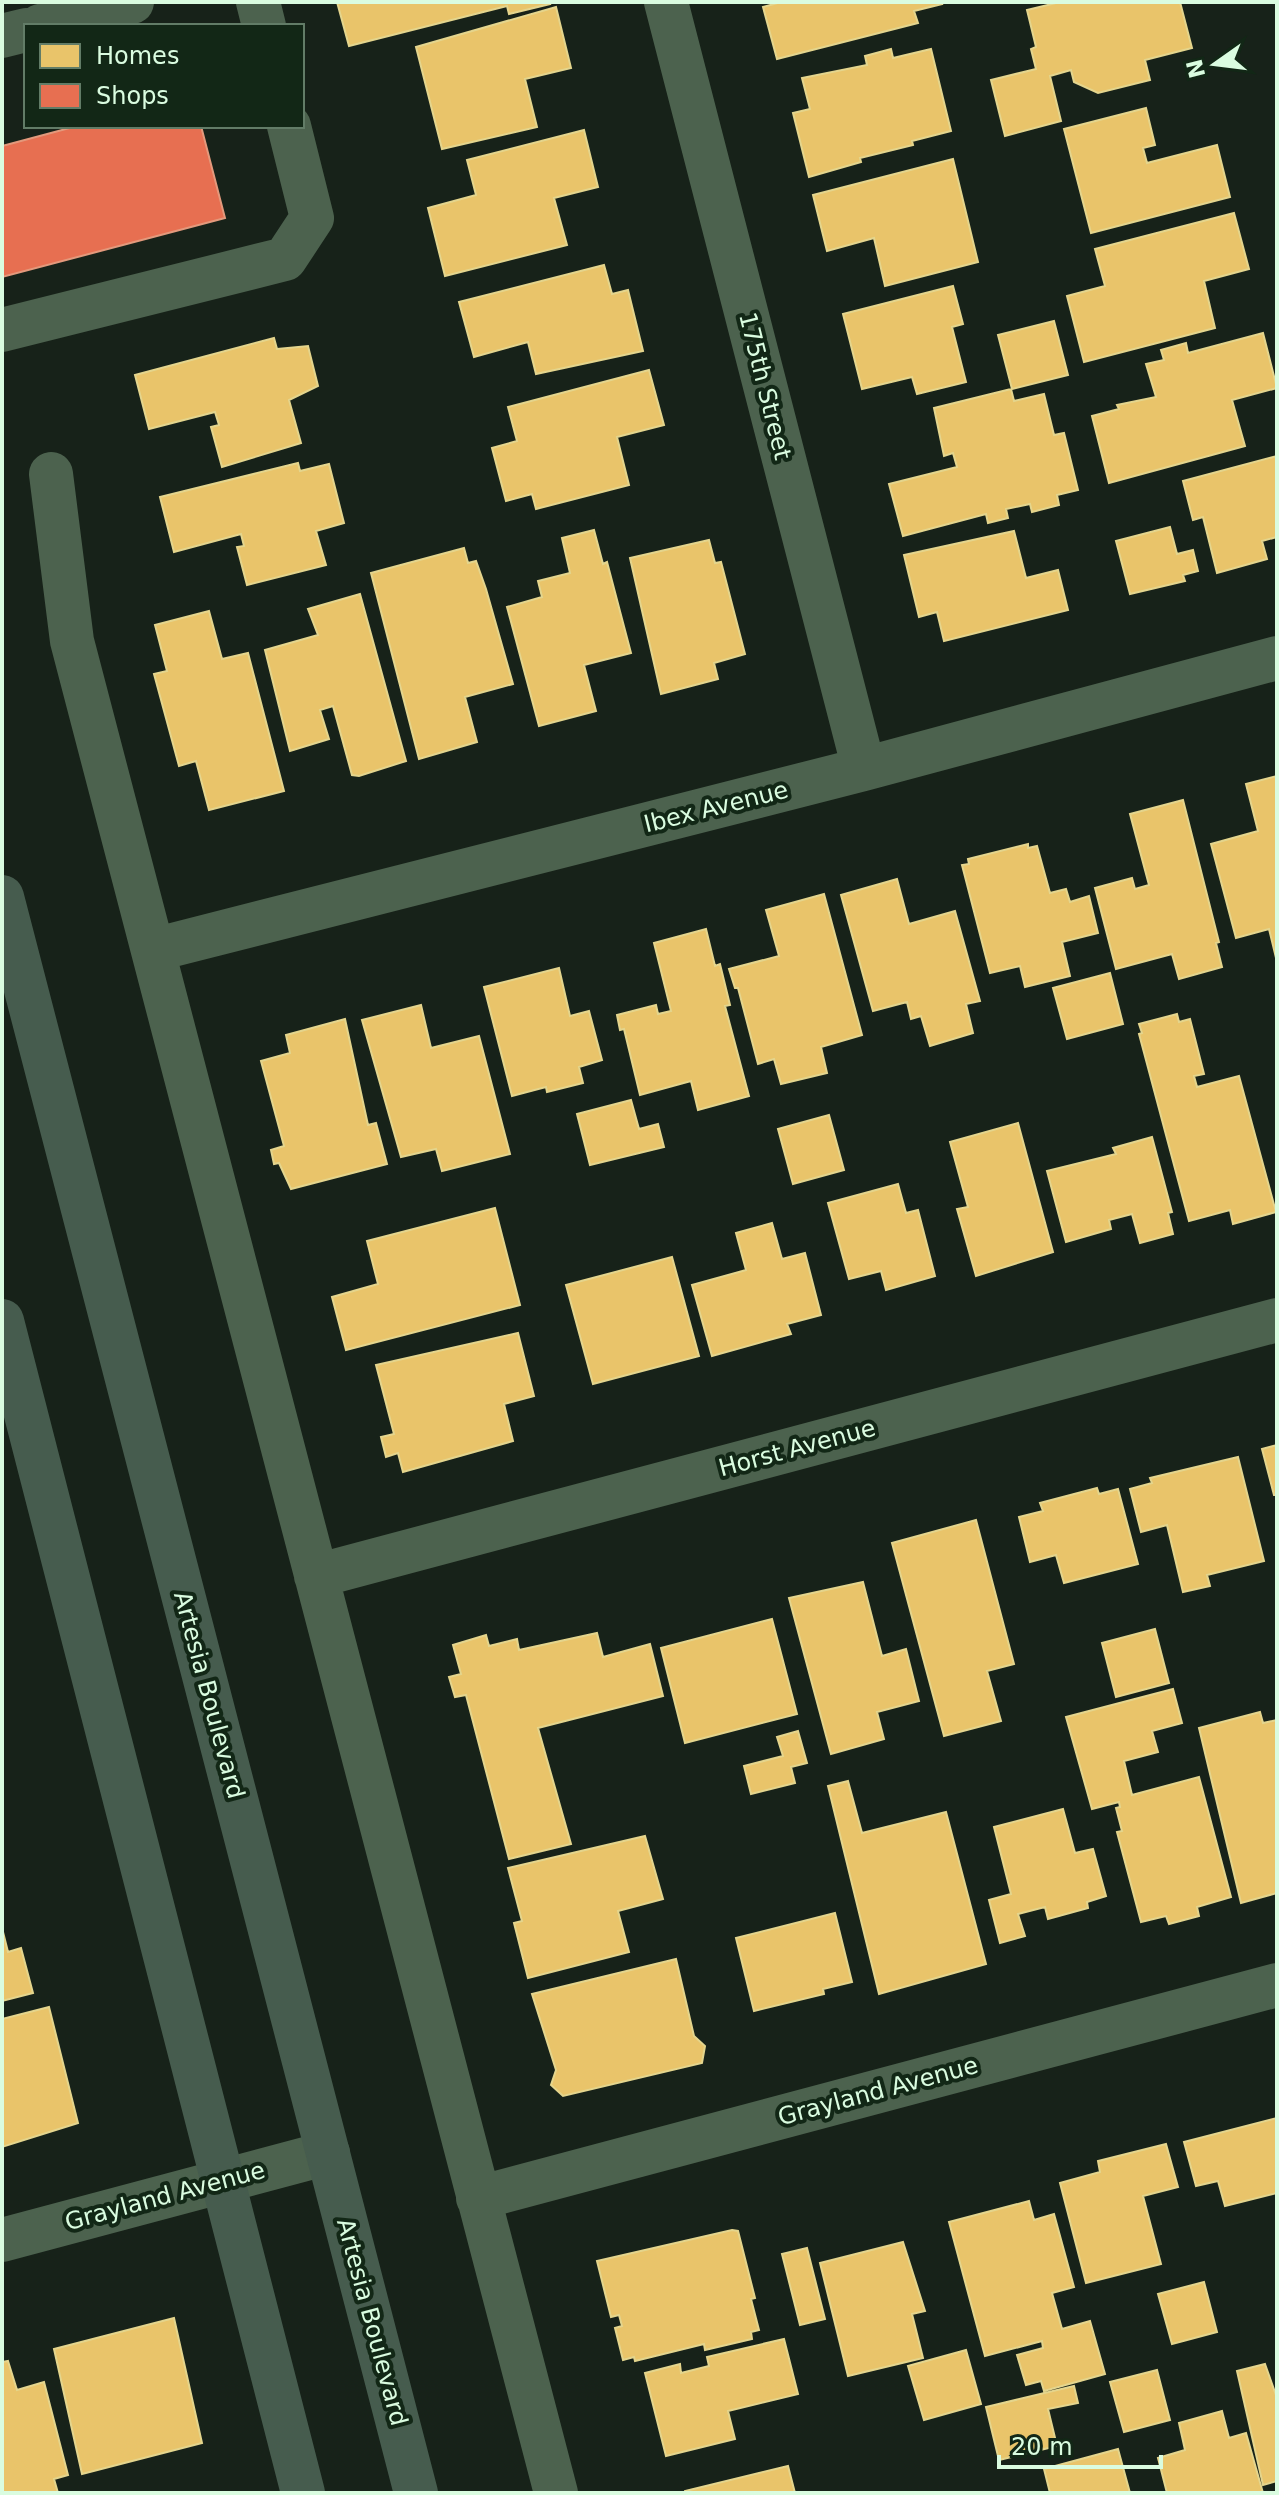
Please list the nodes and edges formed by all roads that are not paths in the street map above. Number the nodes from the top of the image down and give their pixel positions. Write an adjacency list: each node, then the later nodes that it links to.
1 (132, 2): 4 (street)
2 (258, 2): 5 (street)
3 (666, 2): 12 (street, 175th Street)
4 (48, 24)
5 (264, 24)
6 (24, 30): 7 (street)
7 (2, 36)
8 (290, 128): 9 (street)
9 (2, 330)
10 (51, 474): 14 (street)
11 (1277, 658): 12 (street, Ibex Avenue)
12 (864, 769): 14 (street, Ibex Avenue)
13 (2, 897): 19 (main road, Artesia Boulevard)
14 (153, 950): 17 (street)
15 (1277, 1320): 17 (street, Horst Avenue)
16 (2, 1321): 20 (main road)
17 (316, 1576): 21 (street)
18 (1277, 1985): 21 (street, Grayland Avenue)
19 (328, 2153): 20 (street, Grayland Avenue); 24 (main road, Artesia Boulevard)
20 (222, 2180): 22 (street, Grayland Avenue); 23 (main road)
21 (478, 2198): 25 (street)
22 (2, 2240)
23 (303, 2493)
24 (416, 2493)
25 (556, 2493)

